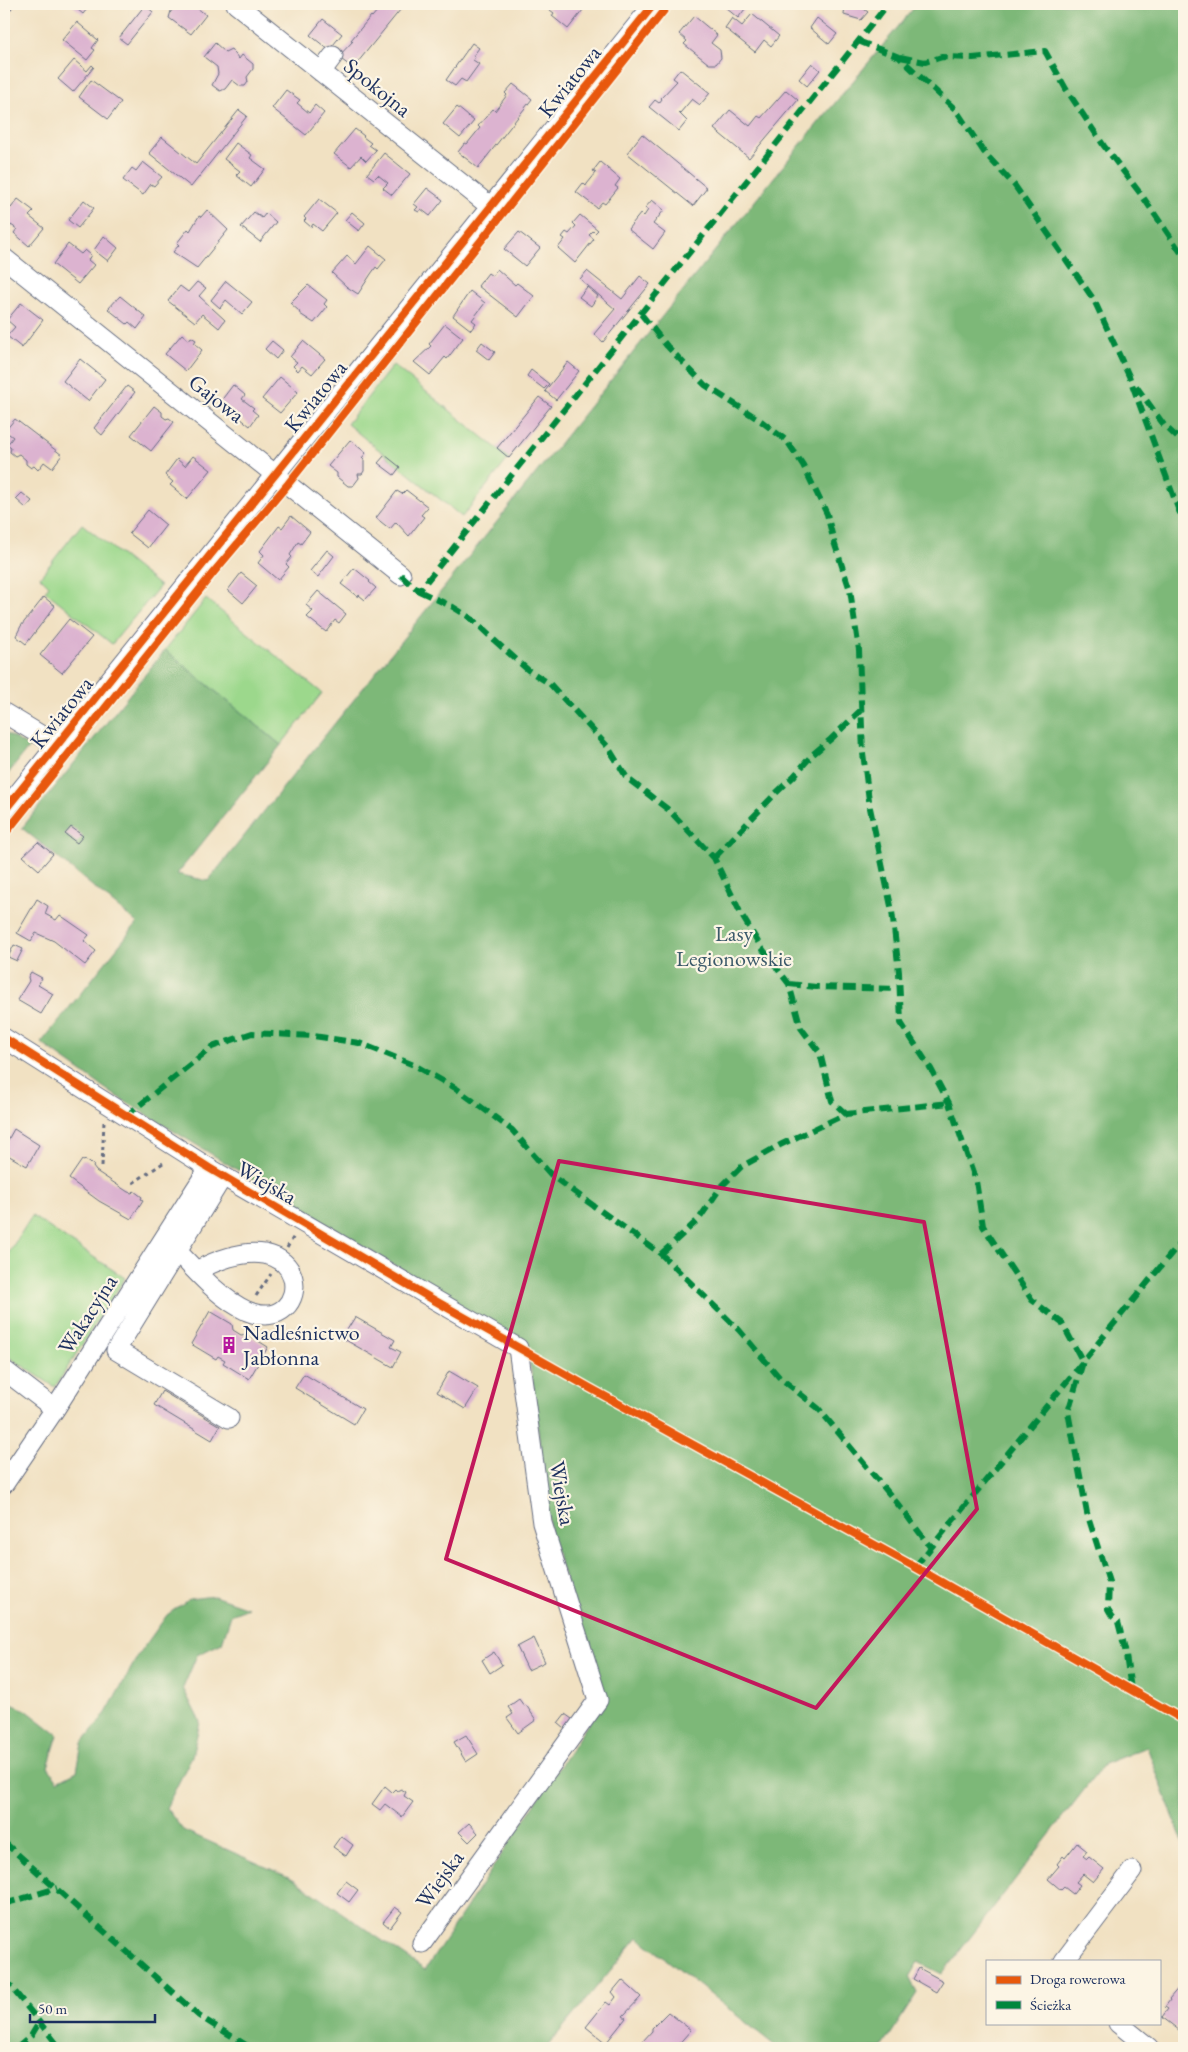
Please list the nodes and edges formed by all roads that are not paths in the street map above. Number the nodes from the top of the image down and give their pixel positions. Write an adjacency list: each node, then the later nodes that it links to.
1 (236, 4): 4 (street, Spokojna)
2 (654, 4): 5 (street, Kwiatowa)
3 (333, 56): 4 (street)
4 (321, 72): 5 (street, Spokojna)
5 (491, 206): 7 (street, Kwiatowa)
6 (4, 258): 7 (street, Gajowa)
7 (275, 474): 8 (street, Gajowa); 10 (street, Kwiatowa)
8 (401, 575)
9 (4, 713): 10 (street)
10 (58, 745): 11 (street, Kwiatowa)
11 (4, 811)
12 (4, 1038): 13 (street, Wiejska)
13 (216, 1172): 14 (street); 17 (street, Wakacyjna); 21 (street, Wiejska)
14 (177, 1251): 15 (street); 18 (street)
15 (196, 1272): 15 (street)
16 (4, 1370): 17 (street)
17 (54, 1409): 19 (street, Wakacyjna)
18 (229, 1418)
19 (4, 1484)
20 (1132, 1871): 22 (street)
21 (422, 1943)
22 (1065, 1960)
23 (1119, 2024): 24 (street)
24 (1149, 2048)

